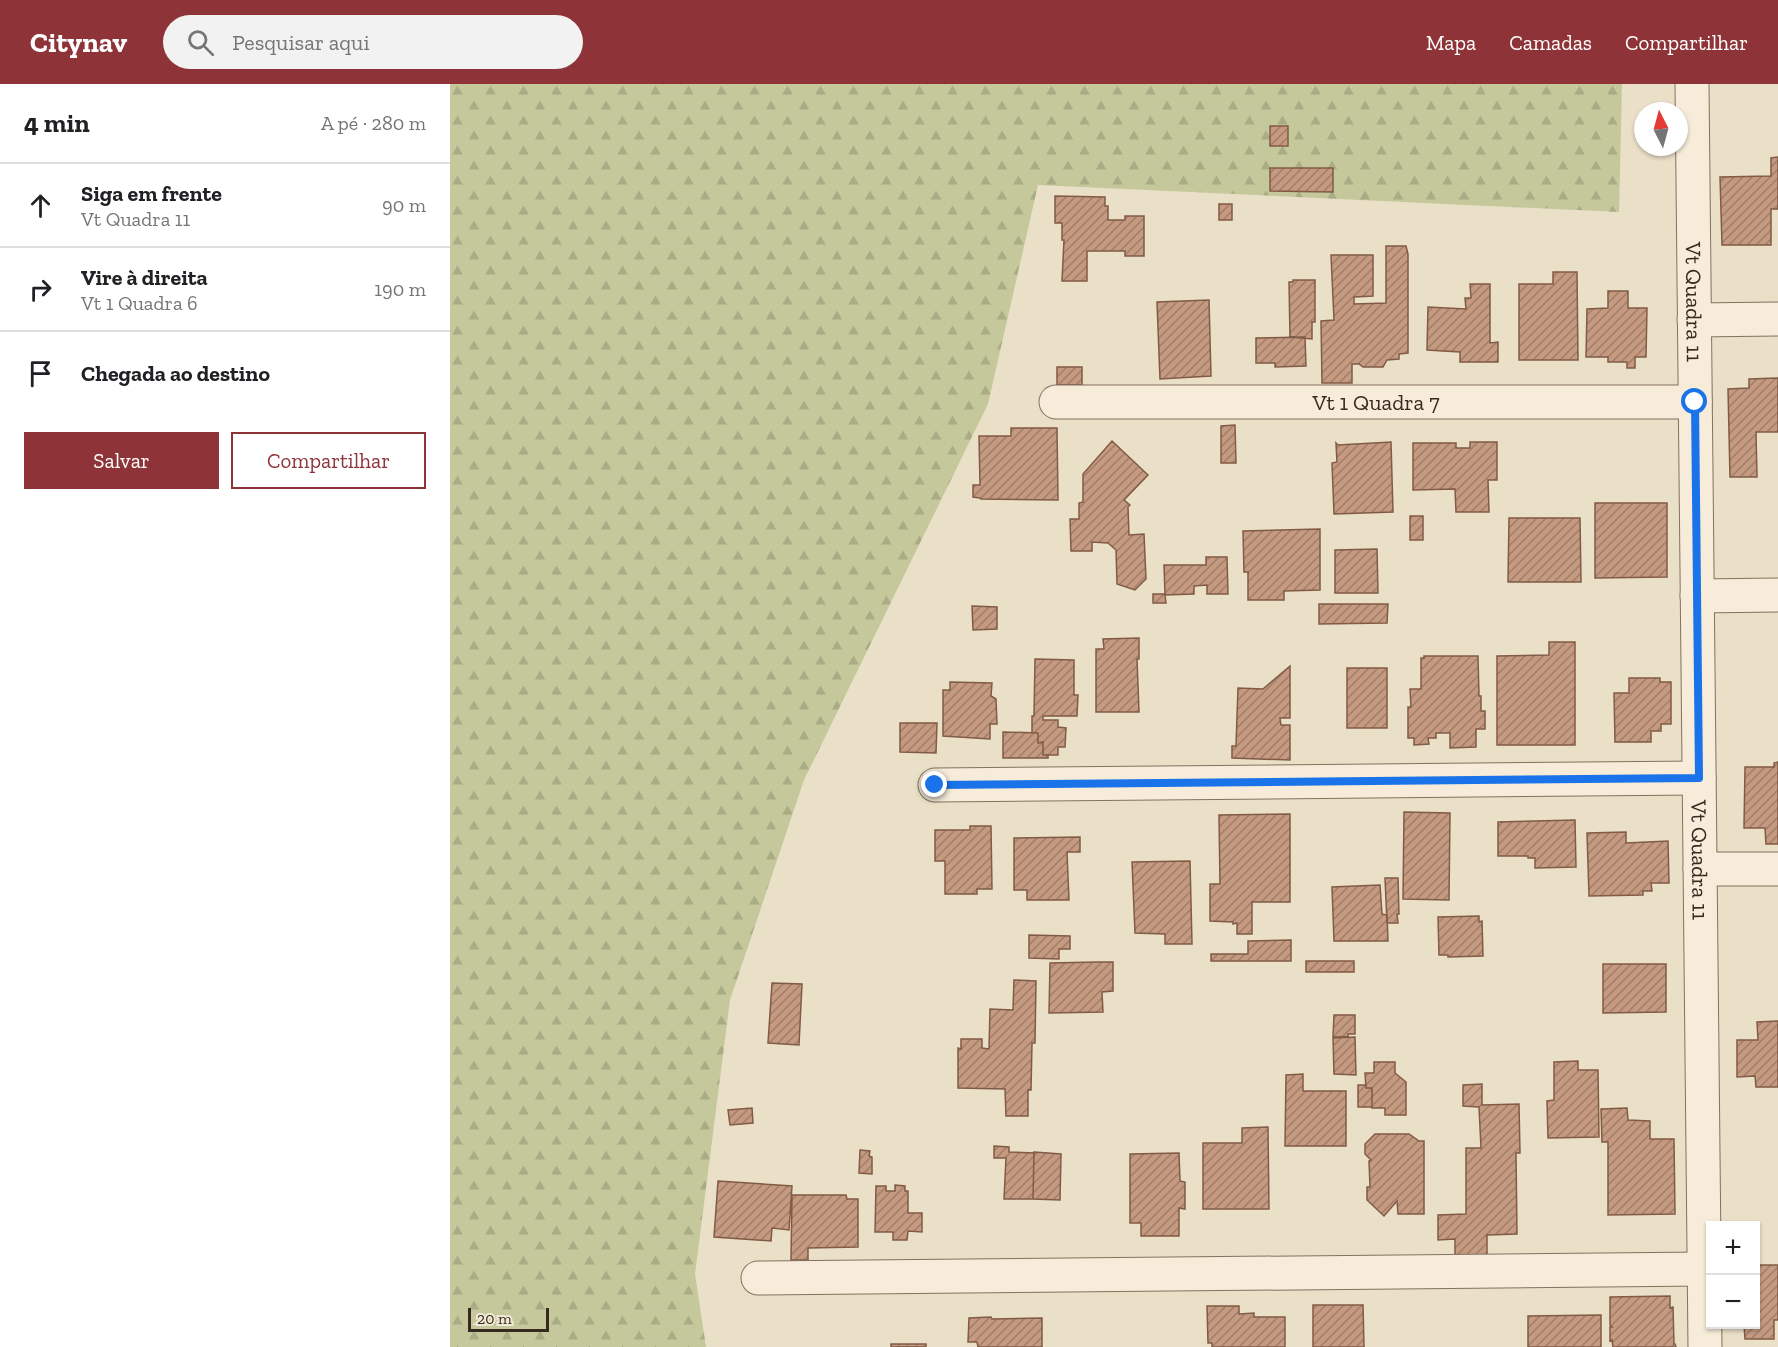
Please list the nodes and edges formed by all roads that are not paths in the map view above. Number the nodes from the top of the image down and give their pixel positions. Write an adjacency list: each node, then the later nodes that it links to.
1 (1692, 84): 3 (street, Vt Quadra 11)
2 (1778, 319): 3 (street)
3 (1694, 320): 5 (street, Vt Quadra 11)
4 (1056, 402): 5 (street, Vt 1 Quadra 7)
5 (1695, 402): 7 (street, Vt Quadra 11)
6 (1778, 595): 7 (street)
7 (1697, 596): 8 (street, Vt Quadra 11)
8 (1699, 778): 9 (street); 10 (street, Vt Quadra 11)
9 (935, 785)
10 (1700, 869): 11 (street); 12 (street, Vt Quadra 11)
11 (1778, 869)
12 (1704, 1269): 13 (street); 14 (street, Vt Quadra 11)
13 (758, 1278)
14 (1705, 1347)

